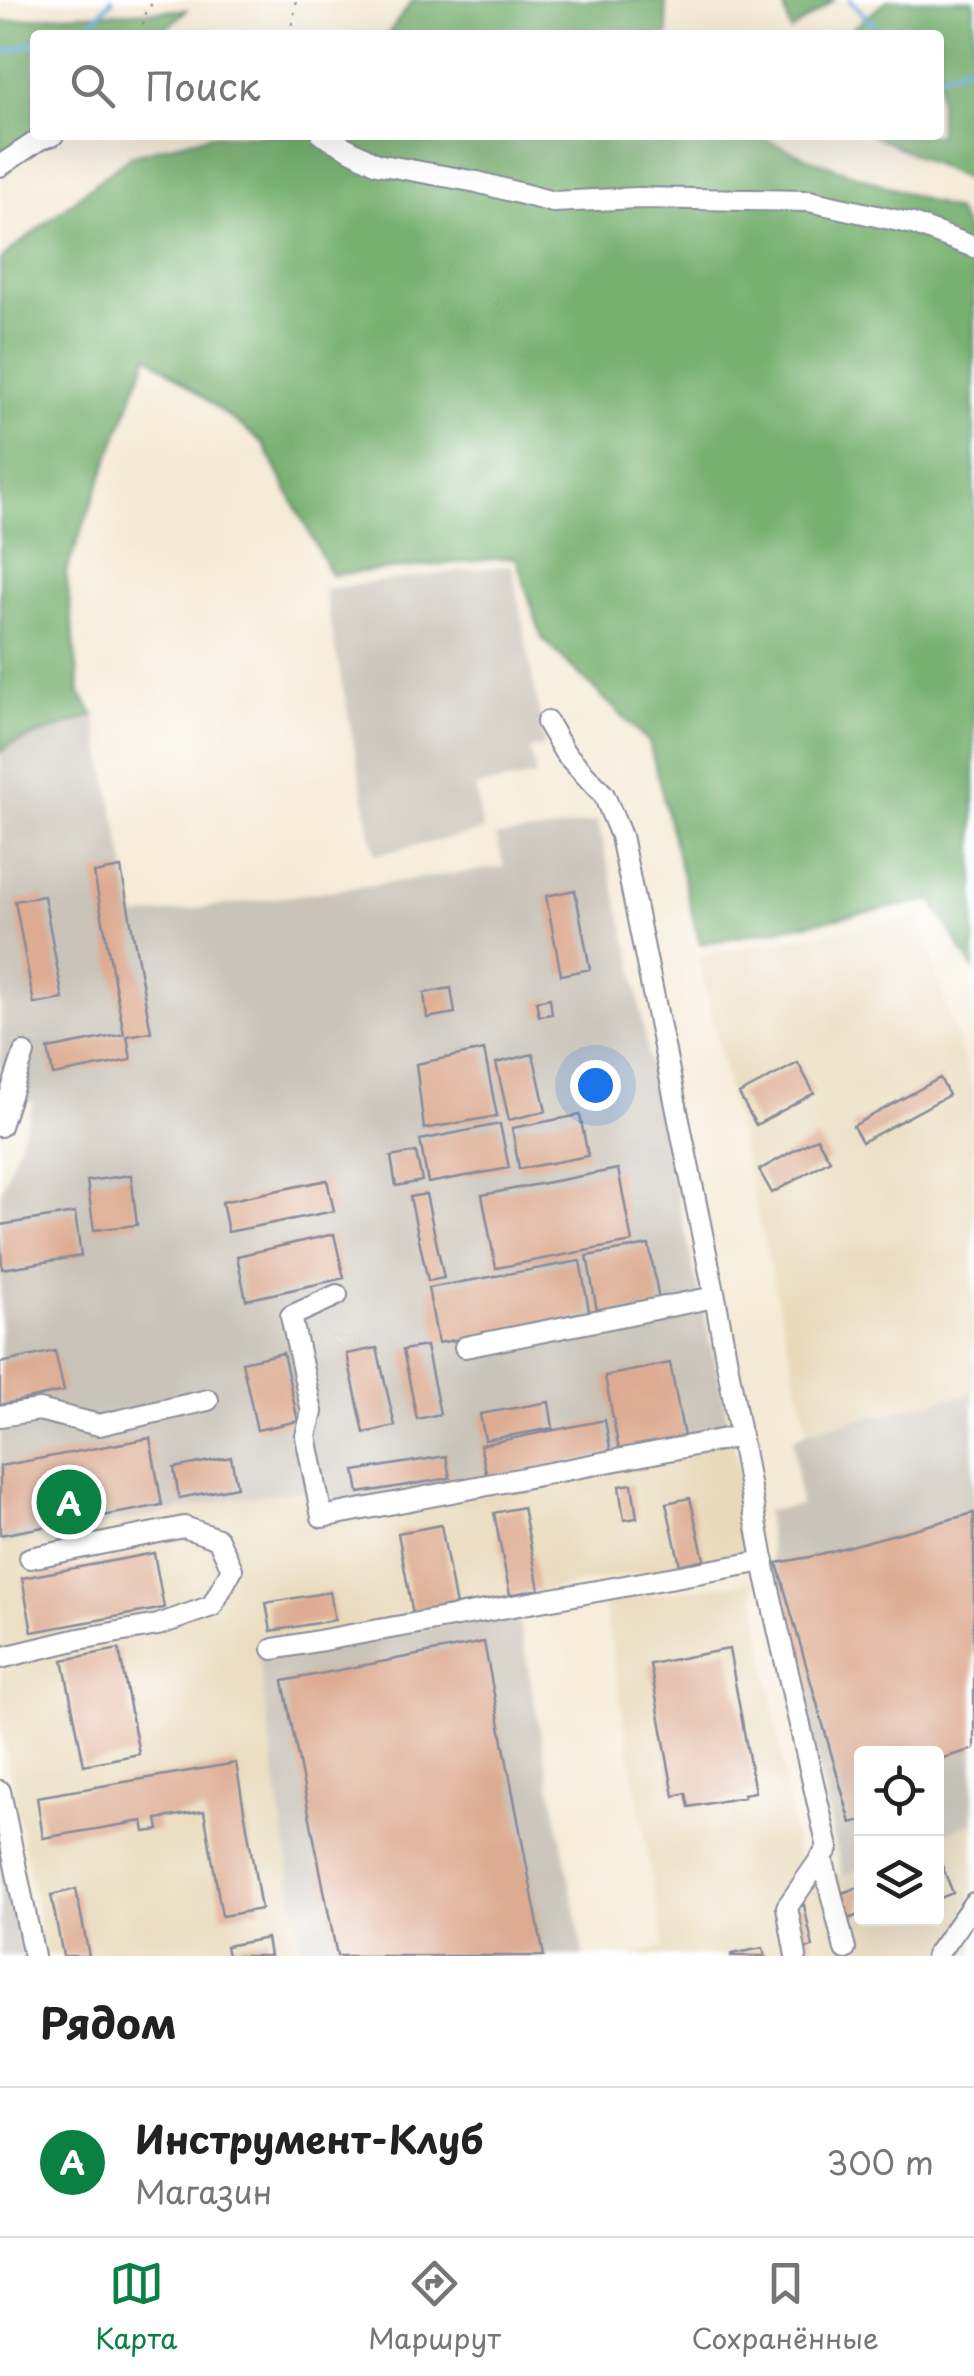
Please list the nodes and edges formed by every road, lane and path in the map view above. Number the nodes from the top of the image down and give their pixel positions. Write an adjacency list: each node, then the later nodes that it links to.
1 (157, 0): 3 (path)
2 (296, 0): 4 (path)
3 (142, 30)
4 (292, 30)
5 (39, 140): 7 (street)
6 (331, 140): 8 (street)
7 (0, 166)
8 (974, 247)
9 (547, 722): 13 (street)
10 (24, 1053): 11 (street)
11 (0, 1126)
12 (337, 1294): 17 (street)
13 (715, 1298): 14 (street); 17 (street)
14 (464, 1347)
15 (208, 1400): 16 (street)
16 (0, 1416)
17 (741, 1436): 19 (street)
18 (30, 1558): 21 (street)
19 (764, 1561): 20 (street); 23 (street)
20 (273, 1648)
21 (0, 1658)
22 (0, 1791): 26 (street)
23 (822, 1857): 25 (street); 27 (street)
24 (974, 1903): 28 (street)
25 (845, 1949)
26 (34, 1956)
27 (796, 1956)
28 (936, 1956)

